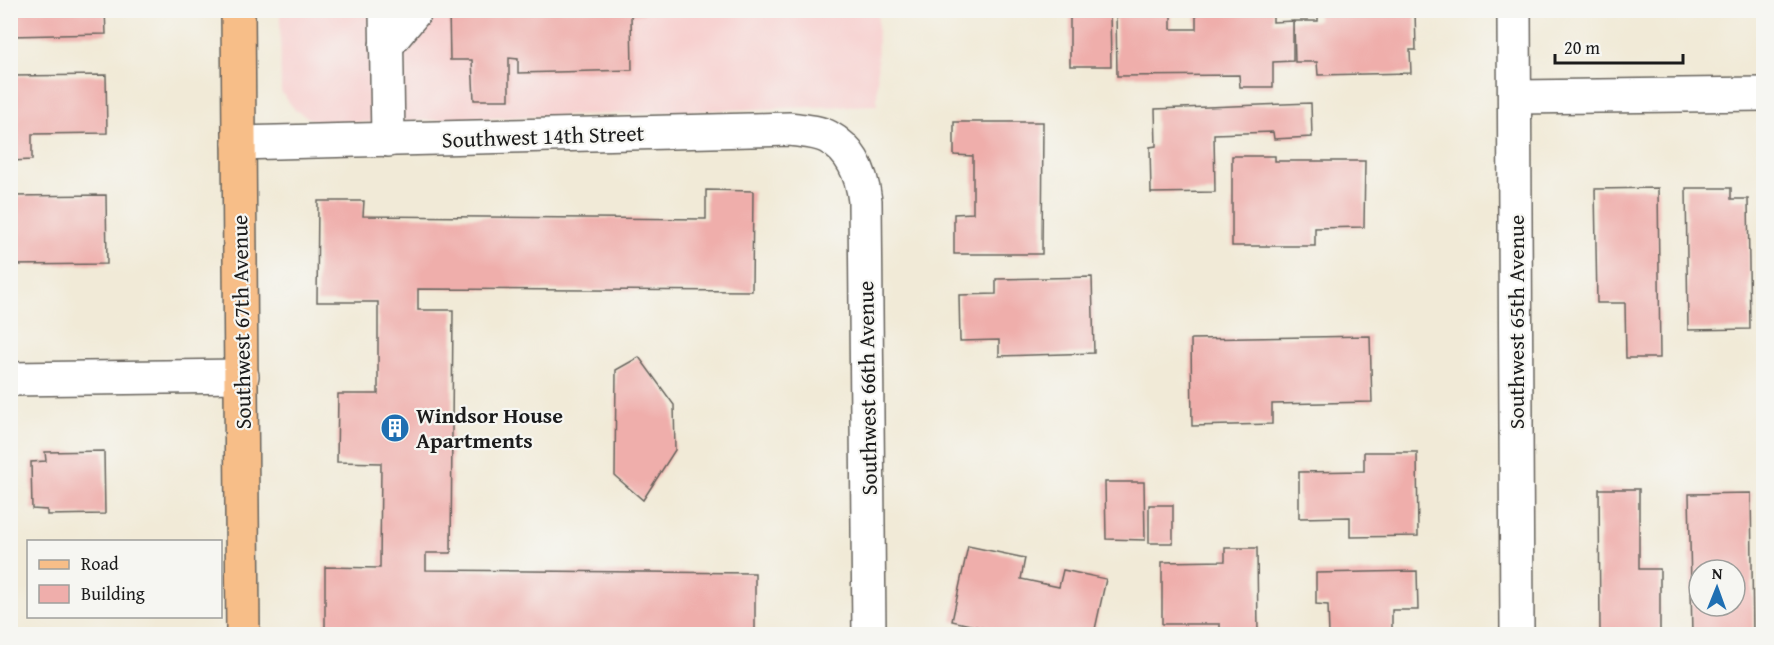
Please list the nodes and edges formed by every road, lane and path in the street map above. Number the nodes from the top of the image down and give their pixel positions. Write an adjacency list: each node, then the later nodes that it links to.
1 (238, 10): 9 (main road, Southwest 67th Avenue)
2 (386, 10): 5 (street)
3 (416, 10): 5 (street)
4 (1514, 10): 7 (street, Southwest 65th Avenue)
5 (386, 46): 8 (street)
6 (1764, 94): 7 (street)
7 (1515, 97): 15 (street, Southwest 65th Avenue)
8 (388, 140): 9 (street, Southwest 14th Street); 10 (street, Southwest 14th Street)
9 (239, 143): 11 (main road, Southwest 67th Avenue)
10 (842, 147): 14 (street, Southwest 66th Avenue)
11 (242, 376): 12 (street); 13 (main road, Southwest 67th Avenue)
12 (10, 379)
13 (243, 634)
14 (869, 634)
15 (1517, 634)

